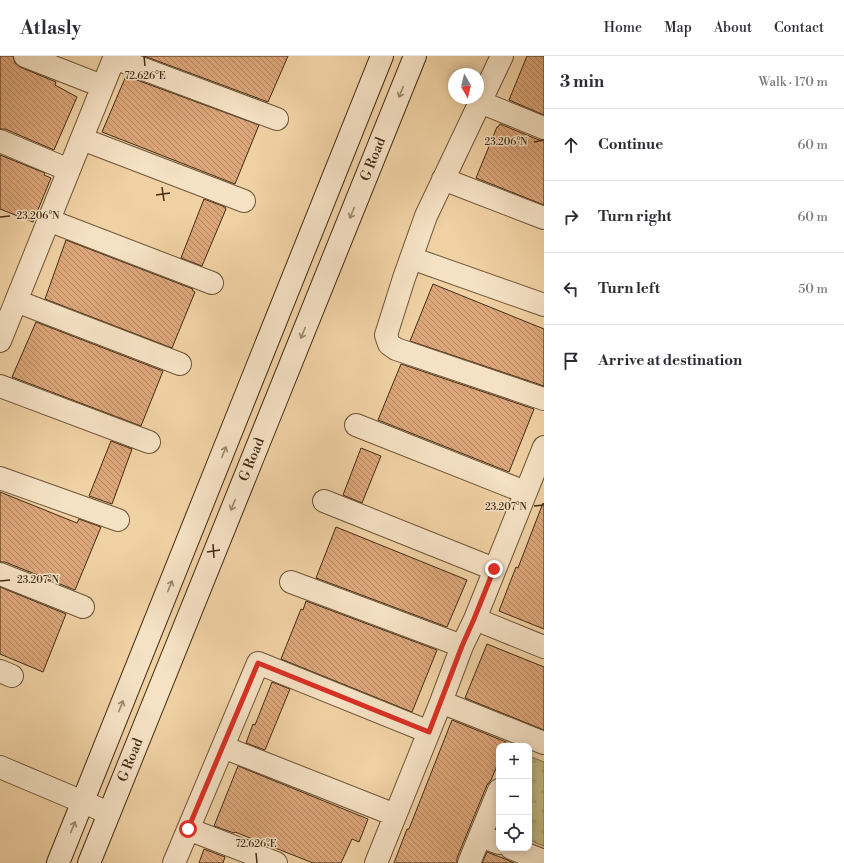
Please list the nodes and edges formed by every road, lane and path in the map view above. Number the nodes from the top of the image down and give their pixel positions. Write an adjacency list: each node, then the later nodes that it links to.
1 (25, 56): 6 (street)
2 (382, 56): 47 (street, G Road, one-way to 2)
3 (415, 56): 49 (street, G Road, one-way to 49)
4 (502, 56): 7 (street)
5 (114, 57): 6 (street); 10 (street)
6 (102, 86): 12 (street)
7 (484, 94)
8 (479, 104): 15 (street)
9 (484, 104): 11 (street)
10 (277, 119)
11 (544, 128)
12 (82, 139): 14 (street); 16 (street)
13 (0, 141): 14 (street)
14 (69, 170): 18 (street)
15 (443, 179): 17 (street); 19 (street)
16 (244, 201)
17 (544, 218)
18 (48, 220): 20 (street); 21 (street)
19 (411, 258): 22 (street); 26 (street)
20 (212, 282)
21 (16, 301): 23 (street); 24 (street)
22 (544, 305)
23 (0, 341)
24 (180, 364)
25 (0, 386): 28 (street)
26 (544, 399)
27 (356, 425): 31 (street)
28 (149, 442)
29 (544, 447): 31 (street)
30 (0, 478): 33 (street)
31 (525, 492): 34 (street)
32 (324, 501): 34 (street)
33 (118, 520)
34 (494, 569): 38 (street)
35 (0, 574): 37 (street)
36 (291, 582): 39 (street)
37 (83, 607)
38 (474, 619): 39 (street); 40 (street)
39 (462, 646): 41 (street)
40 (544, 647)
41 (441, 702): 42 (street); 43 (street)
42 (429, 732): 45 (street); 50 (street)
43 (519, 740): 44 (street)
44 (544, 743)
45 (223, 747): 50 (street); 51 (street)
46 (0, 766): 47 (street)
47 (83, 802): 49 (street); 55 (street, G Road, one-way to 47)
48 (496, 807): 52 (street)
49 (109, 813): 56 (street, G Road)
50 (395, 815): 59 (street)
51 (188, 829): 57 (street); 58 (street)
52 (490, 840): 60 (street)
53 (519, 851): 54 (street)
54 (544, 861)
55 (58, 863)
56 (89, 863)
57 (174, 863)
58 (276, 863)
59 (376, 863)
60 (470, 863)

